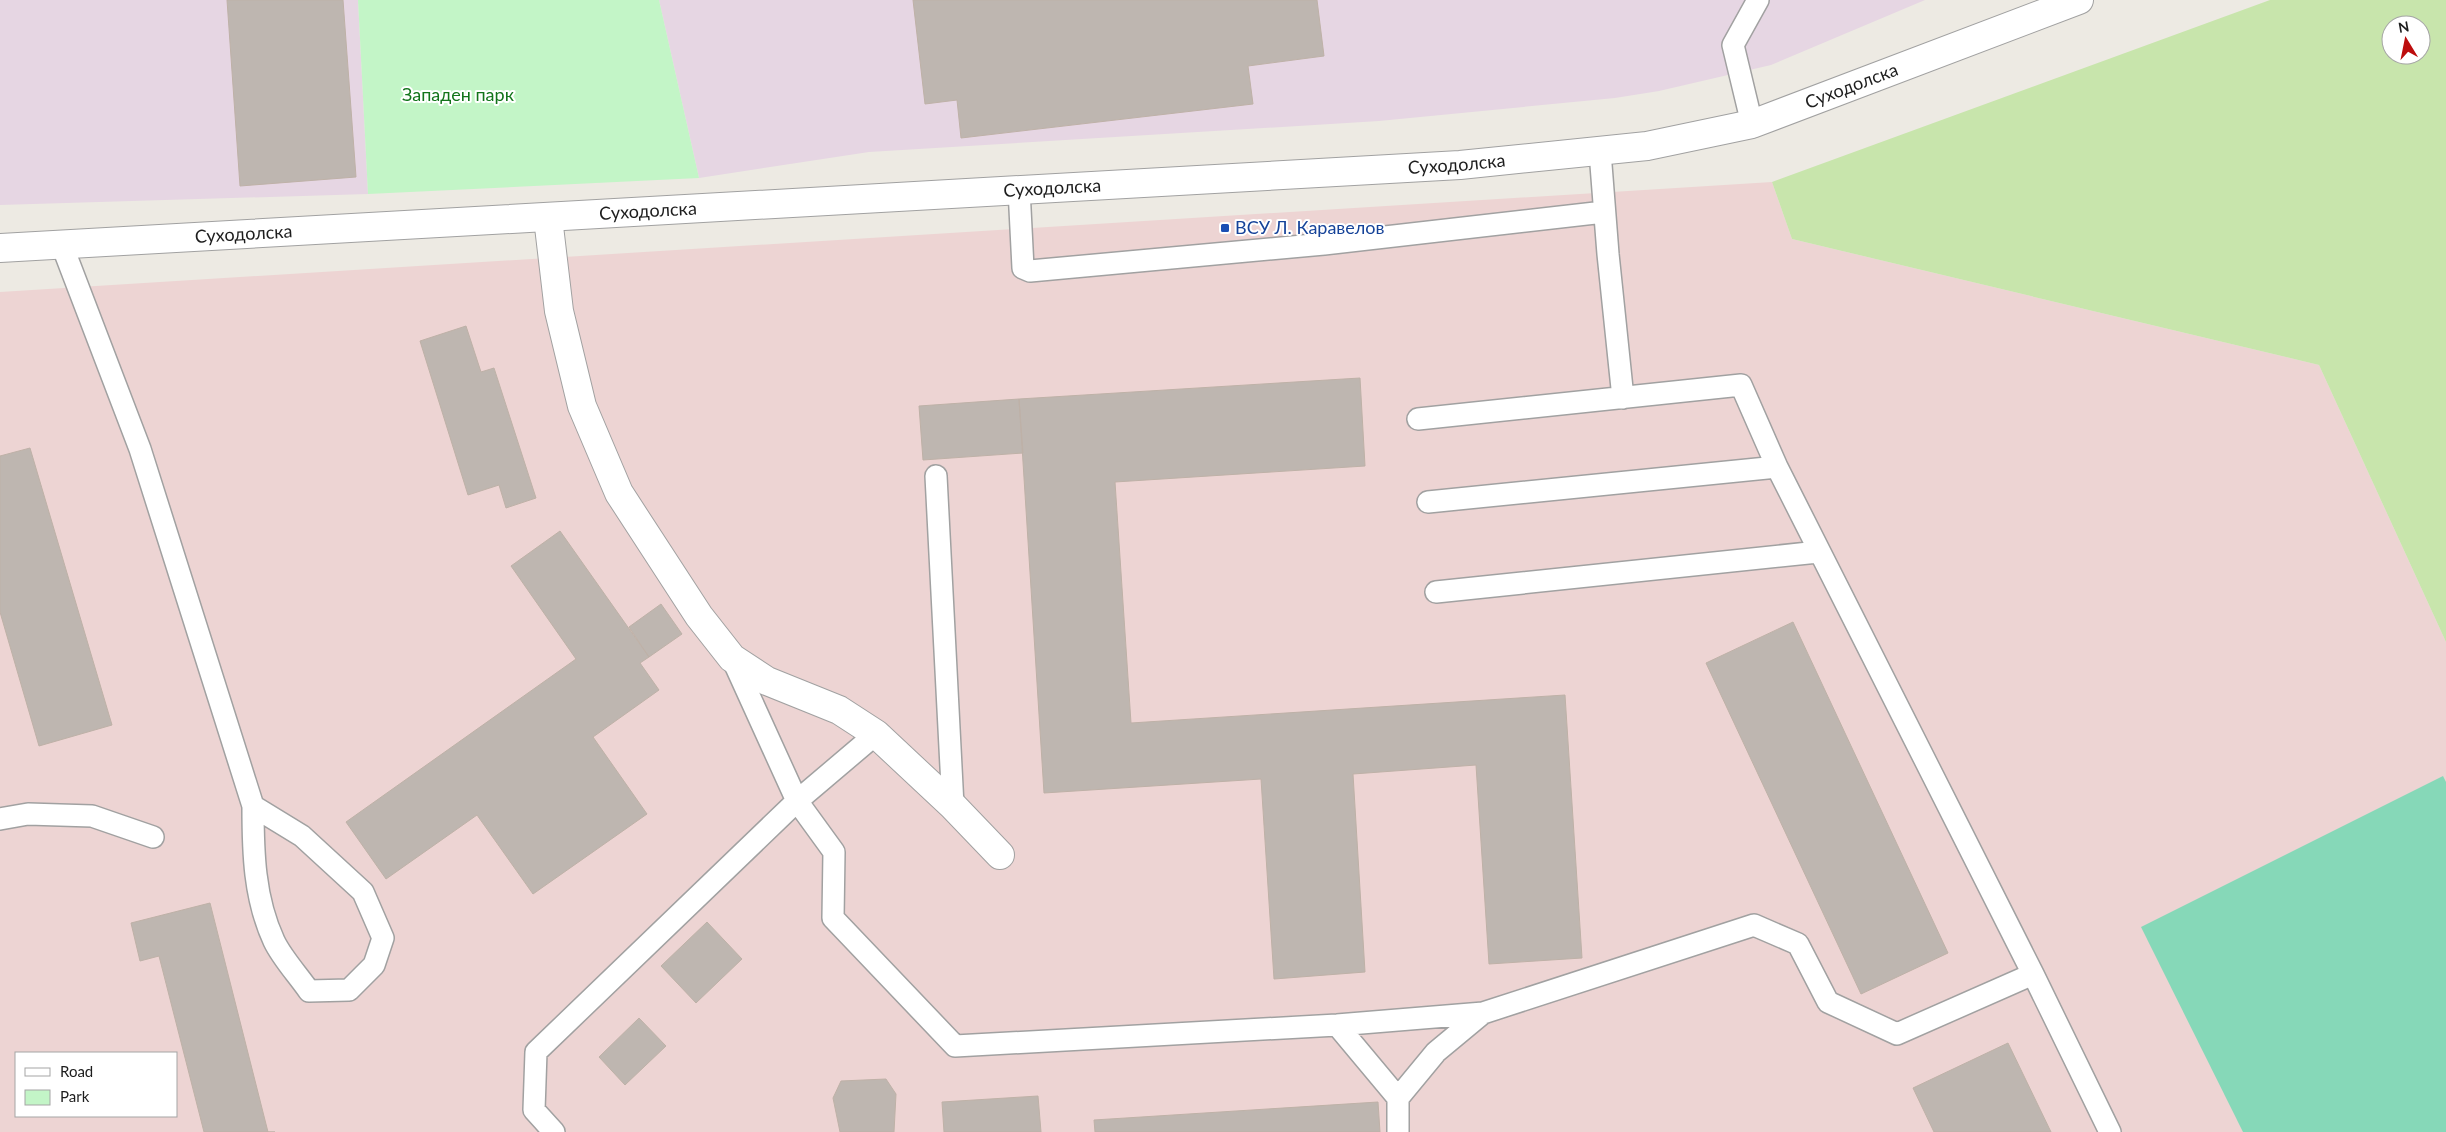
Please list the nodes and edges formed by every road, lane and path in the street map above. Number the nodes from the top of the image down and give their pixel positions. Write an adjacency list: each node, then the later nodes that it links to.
1 (1758, 0): 3 (lane)
2 (2079, 0): 3 (street, Суходолска)
3 (1752, 124): 4 (street, Суходолска)
4 (1600, 152): 5 (street, Суходолска); 6 (lane)
5 (1019, 189): 6 (lane); 7 (street, Суходолска)
6 (1604, 212): 10 (lane)
7 (548, 218): 8 (street, Суходолска); 17 (street)
8 (62, 245): 9 (street, Суходолска); 20 (lane)
9 (0, 248)
10 (1624, 398): 11 (lane); 12 (lane)
11 (1418, 419)
12 (1777, 467): 14 (lane); 15 (lane)
13 (936, 476): 21 (lane)
14 (1428, 502)
15 (1818, 552): 16 (lane); 25 (lane)
16 (1436, 592)
17 (732, 658): 18 (street); 19 (lane)
18 (876, 734): 19 (lane); 21 (street)
19 (798, 801): 27 (lane); 29 (lane)
20 (253, 806): 20 (lane)
21 (954, 806): 24 (street)
22 (0, 818): 23 (lane)
23 (154, 837)
24 (1000, 855)
25 (2033, 974): 26 (lane); 31 (lane)
26 (1483, 1013): 27 (lane); 28 (lane)
27 (1337, 1025): 28 (lane)
28 (1398, 1098): 30 (lane)
29 (554, 1132)
30 (1398, 1132)
31 (2110, 1132)

